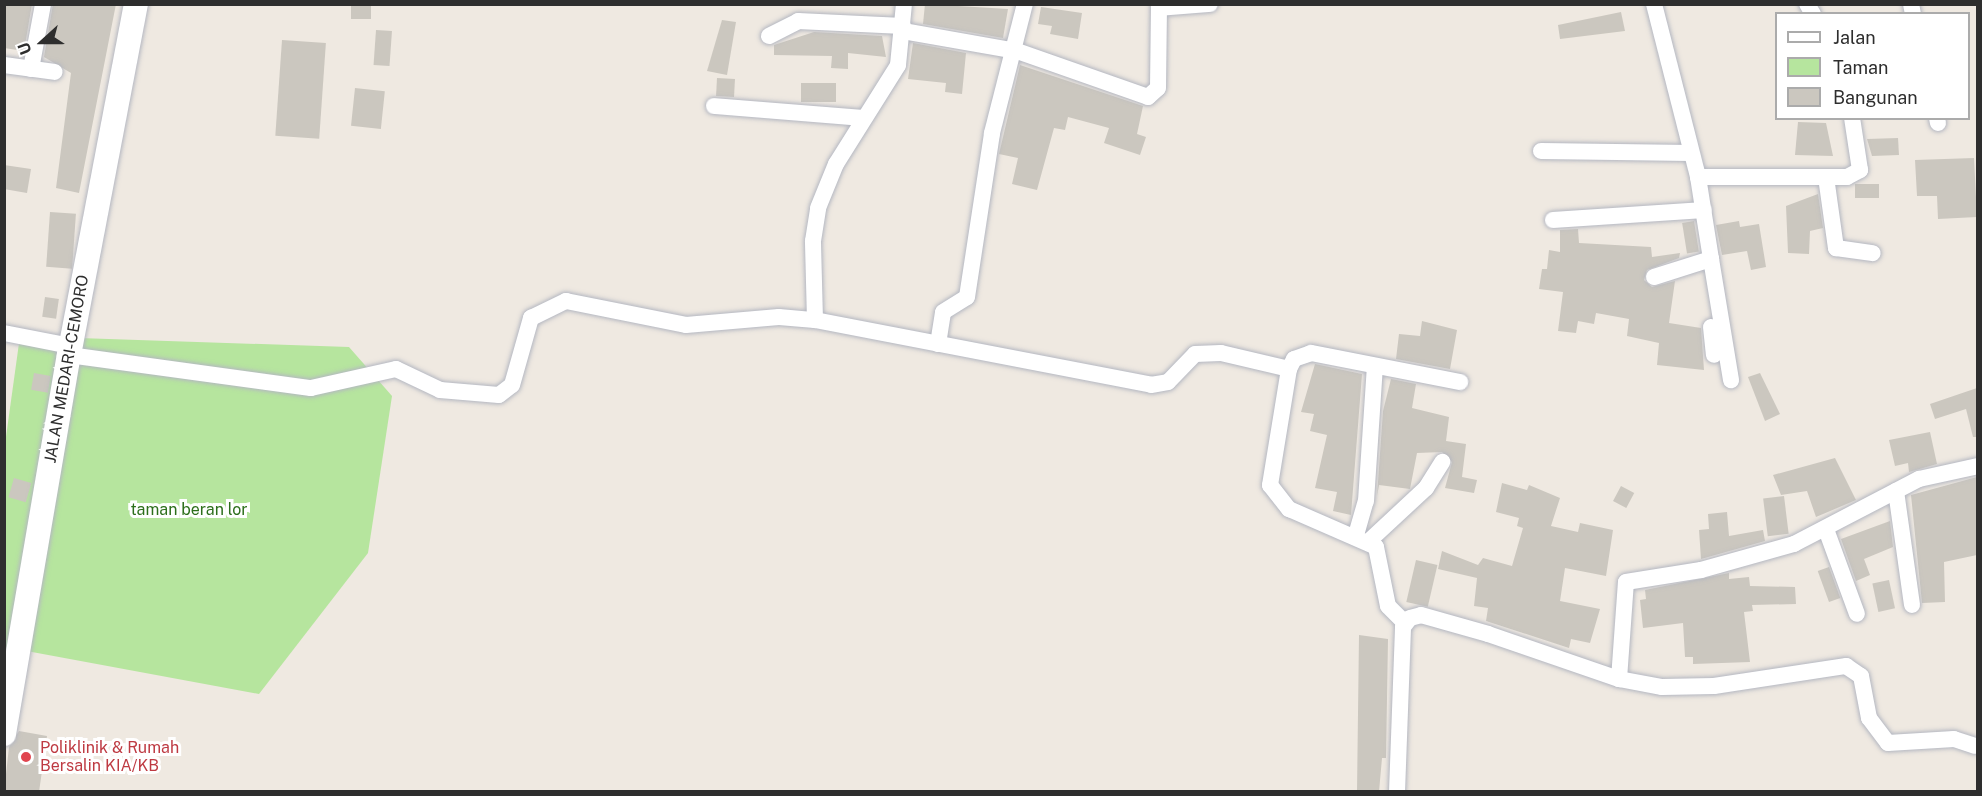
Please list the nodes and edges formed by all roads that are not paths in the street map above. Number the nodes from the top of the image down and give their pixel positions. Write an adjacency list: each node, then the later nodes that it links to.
1 (43, 4): 12 (street)
2 (136, 4): 29 (street, JALAN MEDARI-CEMORO)
3 (904, 4): 8 (street)
4 (1025, 4): 10 (street)
5 (1210, 4): 7 (street)
6 (1654, 4): 18 (street)
7 (1159, 6): 10 (street)
8 (903, 28): 9 (street); 10 (street); 15 (street)
9 (768, 36)
10 (1017, 51): 28 (street)
11 (4, 65): 12 (street)
12 (31, 69): 13 (street)
13 (55, 72)
14 (714, 106): 15 (street)
15 (862, 118): 26 (street)
16 (1852, 120): 20 (street)
17 (1541, 152): 18 (street)
18 (1691, 153): 19 (street)
19 (1698, 177): 20 (street); 21 (street)
20 (1826, 177): 23 (street)
21 (1704, 210): 22 (street); 24 (street)
22 (1553, 220)
23 (1873, 253)
24 (1708, 261): 25 (street); 30 (street); 33 (street)
25 (1654, 278)
26 (815, 320): 28 (street); 29 (street)
27 (4, 333): 29 (street)
28 (938, 344): 32 (street)
29 (69, 351): 44 (street, JALAN MEDARI-CEMORO)
30 (1714, 355)
31 (1375, 366): 32 (street); 34 (street); 39 (street)
32 (1289, 369): 39 (street)
33 (1731, 380)
34 (1460, 382)
35 (1442, 462): 39 (street)
36 (1977, 466): 37 (street)
37 (1896, 491): 38 (street); 40 (street)
38 (1827, 531): 41 (street); 43 (street)
39 (1363, 538): 42 (street)
40 (1912, 605)
41 (1857, 614)
42 (1405, 622): 43 (street); 46 (street)
43 (1619, 679): 45 (street)
44 (5, 734)
45 (1975, 746)
46 (1397, 792)

